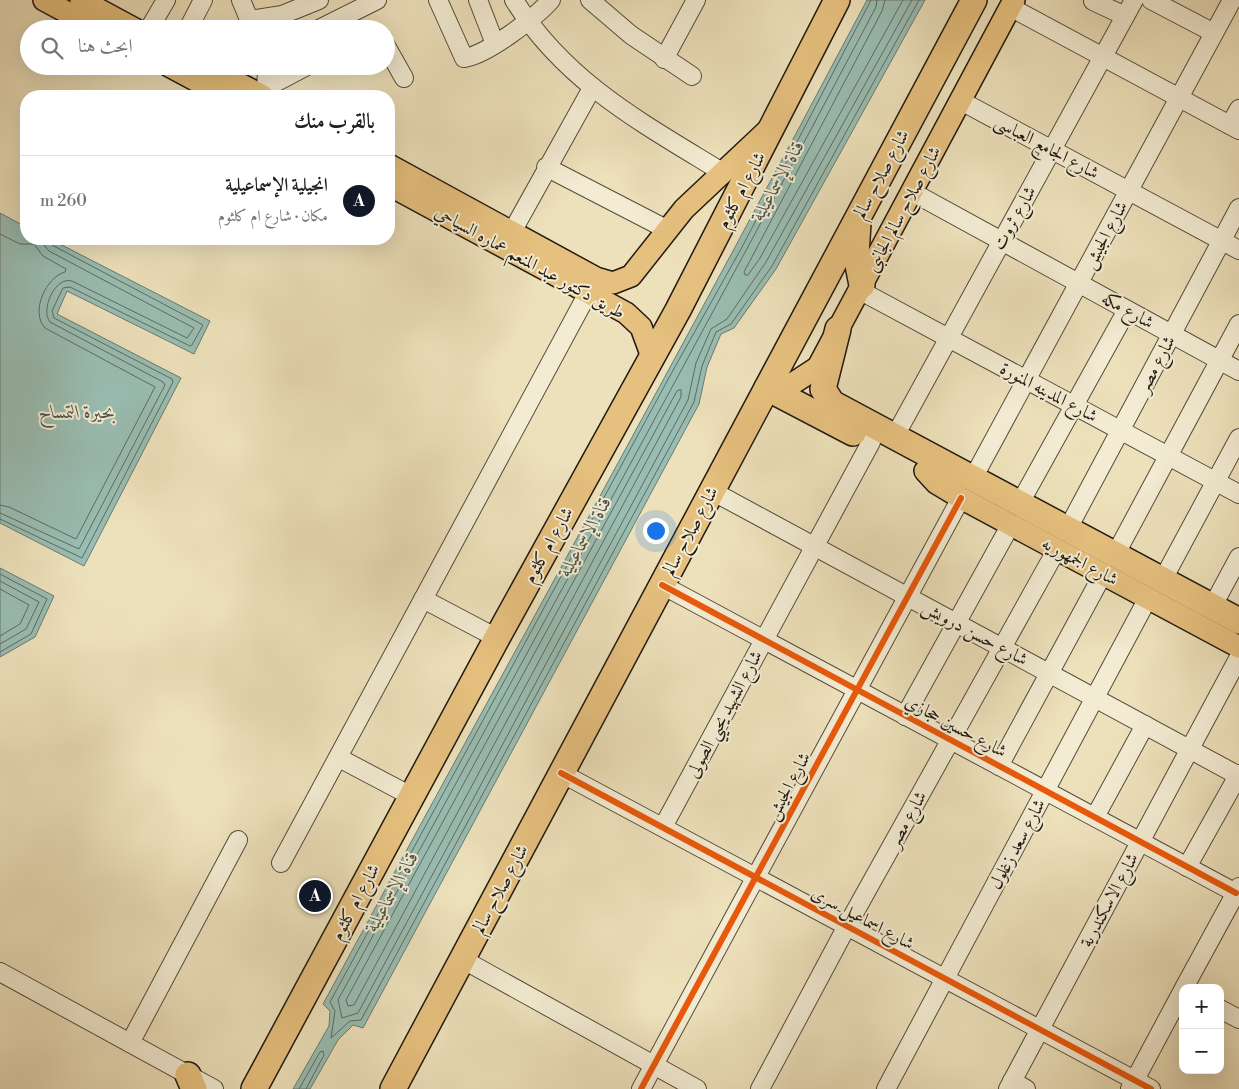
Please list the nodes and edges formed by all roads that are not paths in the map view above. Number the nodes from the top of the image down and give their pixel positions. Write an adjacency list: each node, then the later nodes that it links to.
1 (44, 0): 23 (main road)
2 (81, 0): 24 (main road)
3 (166, 0): 25 (street)
4 (203, 0): 26 (street)
5 (241, 0): 27 (street)
6 (319, 0): 28 (street)
7 (378, 0): 21 (street)
8 (438, 0): 32 (street)
9 (478, 0): 32 (street)
10 (514, 0): 30 (street)
11 (551, 0): 30 (street)
12 (590, 0): 34 (street)
13 (696, 0): 34 (street)
14 (837, 0): 50 (highway, شارع ام كلثوم)
15 (974, 0): 60 (highway, شارع صلاح سالم)
16 (1134, 0): 22 (street, شارع ثروت)
17 (1151, 0): 31 (street)
18 (1232, 0): 31 (street, شارع الجيش)
19 (1093, 1): 22 (street)
20 (1012, 4): 33 (street); 48 (main road, شارع صلاح سالم الجانبى)
21 (354, 5): 29 (street)
22 (1124, 16): 33 (street, شارع ثروت)
23 (81, 20)
24 (118, 20)
25 (154, 20)
26 (193, 20)
27 (249, 20)
28 (265, 20)
29 (332, 20)
30 (529, 21): 32 (street); 42 (street)
31 (1214, 33): 47 (street, شارع الجيش)
32 (495, 44)
33 (1102, 57): 47 (street); 52 (street, شارع ثروت)
34 (664, 59): 40 (street)
35 (395, 62): 41 (street)
36 (186, 75): 43 (main road)
37 (226, 75): 44 (main road)
38 (266, 75): 45 (street)
39 (293, 75): 46 (street)
40 (692, 76)
41 (404, 78)
42 (592, 88): 54 (street); 55 (street)
43 (214, 90)
44 (258, 90)
45 (265, 90)
46 (270, 90)
47 (1179, 98): 51 (street); 57 (street, شارع الجيش)
48 (961, 101): 52 (street, شارع الجامع العباسى); 58 (main road, شارع صلاح سالم الجانبى)
49 (1239, 109): 51 (street)
50 (777, 121): 55 (main road, طريق دكتور عبد المنعم عماره السياحي); 74 (highway, شارع ام كلثوم)
51 (1234, 127)
52 (1052, 149): 57 (street, شارع الجامع العباسى); 64 (street, شارع ثروت)
53 (395, 168): 62 (main road, طريق دكتور عبد المنعم عماره السياحي)
54 (546, 168): 61 (street); 62 (street)
55 (722, 172): 61 (main road, طريق دكتور عبد المنعم عماره السياحي)
56 (395, 188): 68 (main road, طريق دكتور عبد المنعم عماره السياحي)
57 (1129, 190): 63 (street, شارع الجامع العباسى); 66 (street, شارع الجيش)
58 (912, 192): 64 (street, شارع مكه); 67 (main road, شارع صلاح سالم الجانبى)
59 (1239, 208): 63 (street, شارع مصر)
60 (860, 214): 67 (highway); 78 (highway, شارع صلاح سالم)
61 (666, 229): 62 (main road, طريق دكتور عبد المنعم عماره السياحي)
62 (512, 232)
63 (1222, 240): 65 (street, شارع الجامع العباسى); 72 (street, شارع مصر)
64 (1002, 241): 66 (street, شارع مكه); 73 (street, شارع ثروت)
65 (1239, 250)
66 (1079, 283): 69 (street, شارع مكه); 77 (street, شارع الجيش)
67 (861, 287): 71 (main road, شارع صلاح سالم الجانبى); 73 (street, شارع المدينه المنورة)
68 (588, 293): 74 (main road, طريق دكتور عبد المنعم عماره السياحي); 104 (street)
69 (1127, 310): 72 (street, شارع مكه); 79 (street)
70 (1239, 324): 75 (street)
71 (838, 330): 78 (main road, شارع صلاح سالم الجانبى); 81 (highway, شارع الجمهوريه)
72 (1172, 334): 75 (street, شارع مكه); 80 (street, شارع مصر)
73 (949, 338): 77 (street, شارع المدينه المنورة); 81 (street, شارع ثروت)
74 (652, 357): 109 (highway, شارع ام كلثوم)
75 (1219, 361): 76 (street, شارع مكه); 84 (street)
76 (1239, 371)
77 (1027, 380): 79 (street, شارع المدينه المنورة); 86 (street, شارع الجيش)
78 (767, 388): 83 (highway, شارع الجمهوريه); 88 (highway, شارع صلاح سالم)
79 (1074, 405): 80 (street, شارع المدينه المنورة); 89 (street)
80 (1120, 430): 84 (street, شارع المدينه المنورة); 92 (street, شارع مصر)
81 (895, 436): 85 (highway, شارع الجمهوريه)
82 (1239, 438): 87 (street)
83 (871, 442): 85 (highway, شارع الجمهوريه); 95 (street, شارع الشهيد يحيي الصولى)
84 (1168, 456): 87 (street, شارع المدينه المنورة); 94 (street)
85 (928, 463): 86 (main road, شارع الجمهوريه); 91 (main road, شارع الجمهوريه); 106 (highway, شارع الجمهوريه); 108 (highway, شارع الجمهوريه)
86 (978, 469): 89 (main road, شارع الجمهوريه)
87 (1216, 481): 90 (street, شارع المدينه المنورة); 98 (street)
88 (712, 491): 95 (street, شارع حسن درويش); 100 (highway, شارع صلاح سالم)
89 (1025, 494): 92 (main road, شارع الجمهوريه)
90 (1239, 494)
91 (961, 498): 93 (main road, شارع الجمهوريه); 101 (street, شارع الجيش)
92 (1073, 519): 94 (main road, شارع الجمهوريه)
93 (1011, 524): 96 (main road, شارع الجمهوريه); 107 (street)
94 (1121, 544): 98 (main road, شارع الجمهوريه)
95 (815, 546): 101 (street, شارع حسن درويش); 110 (street, شارع الشهيد يحيي الصولى)
96 (1057, 549): 99 (main road, شارع الجمهوريه); 112 (street, شارع مصر)
97 (1239, 557): 103 (street)
98 (1168, 570): 103 (main road, شارع الجمهوريه)
99 (1103, 574): 102 (main road, شارع الجمهوريه); 114 (street)
100 (662, 585): 110 (street, شارع حسين حجازي); 123 (highway, شارع صلاح سالم)
101 (907, 596): 107 (street, شارع حسن درويش); 115 (street, شارع الجيش)
102 (1148, 598): 111 (main road, شارع الجمهوريه); 116 (street, شارع سعد زغلول)
103 (1217, 598): 105 (main road, شارع الجمهوريه)
104 (423, 599): 109 (street); 121 (street)
105 (1239, 610)
106 (1239, 621)
107 (956, 623): 112 (street, شارع حسن درويش); 117 (street)
108 (1239, 636)
109 (496, 638): 126 (highway, شارع ام كلثوم)
110 (764, 640): 115 (street, شارع حسين حجازي); 128 (street, شارع الشهيد يحيي الصولى)
111 (1239, 647)
112 (1002, 648): 114 (street, شارع حسن درويش); 119 (street, شارع مصر)
113 (1239, 658): 120 (street, شارع الاسكندرية)
114 (1048, 673): 116 (street, شارع حسن درويش); 122 (street)
115 (857, 690): 117 (street, شارع حسين حجازي); 133 (street, شارع الجيش)
116 (1095, 698): 118 (street, شارع حسن درويش); 125 (street, شارع سعد زغلول)
117 (905, 716): 119 (street, شارع حسين حجازي)
118 (1145, 725): 120 (street, شارع حسن درويش); 127 (street)
119 (951, 740): 122 (street, شارع حسين حجازي); 136 (street, شارع مصر)
120 (1190, 749): 124 (street, شارع حسن درويش); 130 (street, شارع الاسكندرية)
121 (339, 758): 126 (street); 131 (street)
122 (998, 766): 125 (street, شارع حسين حجازي)
123 (561, 773): 128 (street, شارع اسماعيل سرى); 137 (highway, شارع صلاح سالم)
124 (1239, 775): 132 (street)
125 (1045, 791): 127 (street, شارع حسين حجازي); 139 (street, شارع سعد زغلول)
126 (411, 796): 151 (highway, شارع ام كلثوم)
127 (1095, 817): 130 (street, شارع حسين حجازي)
128 (663, 827): 133 (street, شارع اسماعيل سرى)
129 (238, 840): 145 (street)
130 (1140, 842): 132 (street, شارع حسين حجازي); 144 (street, شارع الاسكندرية)
131 (281, 863)
132 (1187, 867): 134 (street, شارع حسين حجازي)
133 (756, 877): 136 (street, شارع اسماعيل سرى); 146 (street, شارع الجيش)
134 (1237, 890): 135 (street)
135 (1233, 912): 140 (street)
136 (847, 926): 139 (street, شارع اسماعيل سرى); 155 (street, شارع مصر)
137 (462, 959): 146 (street); 152 (highway, شارع صلاح سالم)
138 (0, 972): 145 (street)
139 (945, 979): 144 (street, شارع اسماعيل سرى); 156 (street, شارع سعد زغلول)
140 (1186, 984)
141 (1179, 997): 148 (street)
142 (1224, 1011): 143 (street)
143 (1239, 1019)
144 (1040, 1029): 148 (street, شارع اسماعيل سرى); 149 (street, شارع الاسكندرية)
145 (130, 1043): 147 (street)
146 (653, 1066): 153 (street, شارع الجيش); 154 (street)
147 (191, 1082): 150 (street)
148 (1132, 1085): 157 (street, شارع اسماعيل سرى)
149 (1015, 1086)
150 (214, 1089)
151 (254, 1089)
152 (393, 1089)
153 (641, 1089)
154 (697, 1089)
155 (760, 1089)
156 (886, 1089)
157 (1151, 1089)

